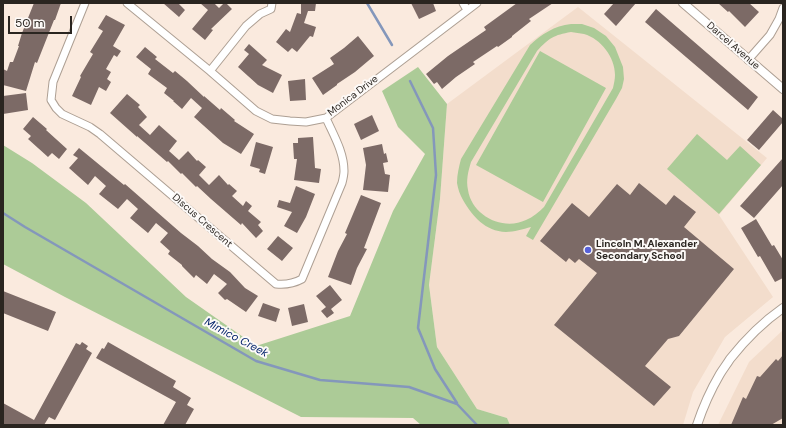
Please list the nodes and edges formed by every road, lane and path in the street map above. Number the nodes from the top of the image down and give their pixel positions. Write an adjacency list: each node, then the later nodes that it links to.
1 (85, 3): 12 (street, Discus Crescent)
2 (127, 3): 10 (street, Monica Drive)
3 (272, 3): 10 (street)
4 (463, 3): 8 (street)
5 (477, 3): 8 (street, Monica Drive)
6 (683, 3): 9 (street, Darcel Avenue)
7 (783, 8): 9 (street)
8 (467, 10): 12 (street, Monica Drive)
9 (748, 60): 11 (street, Darcel Avenue)
10 (210, 71): 12 (street, Monica Drive)
11 (783, 90)
12 (326, 118)
13 (783, 308): 14 (street)
14 (697, 425)

